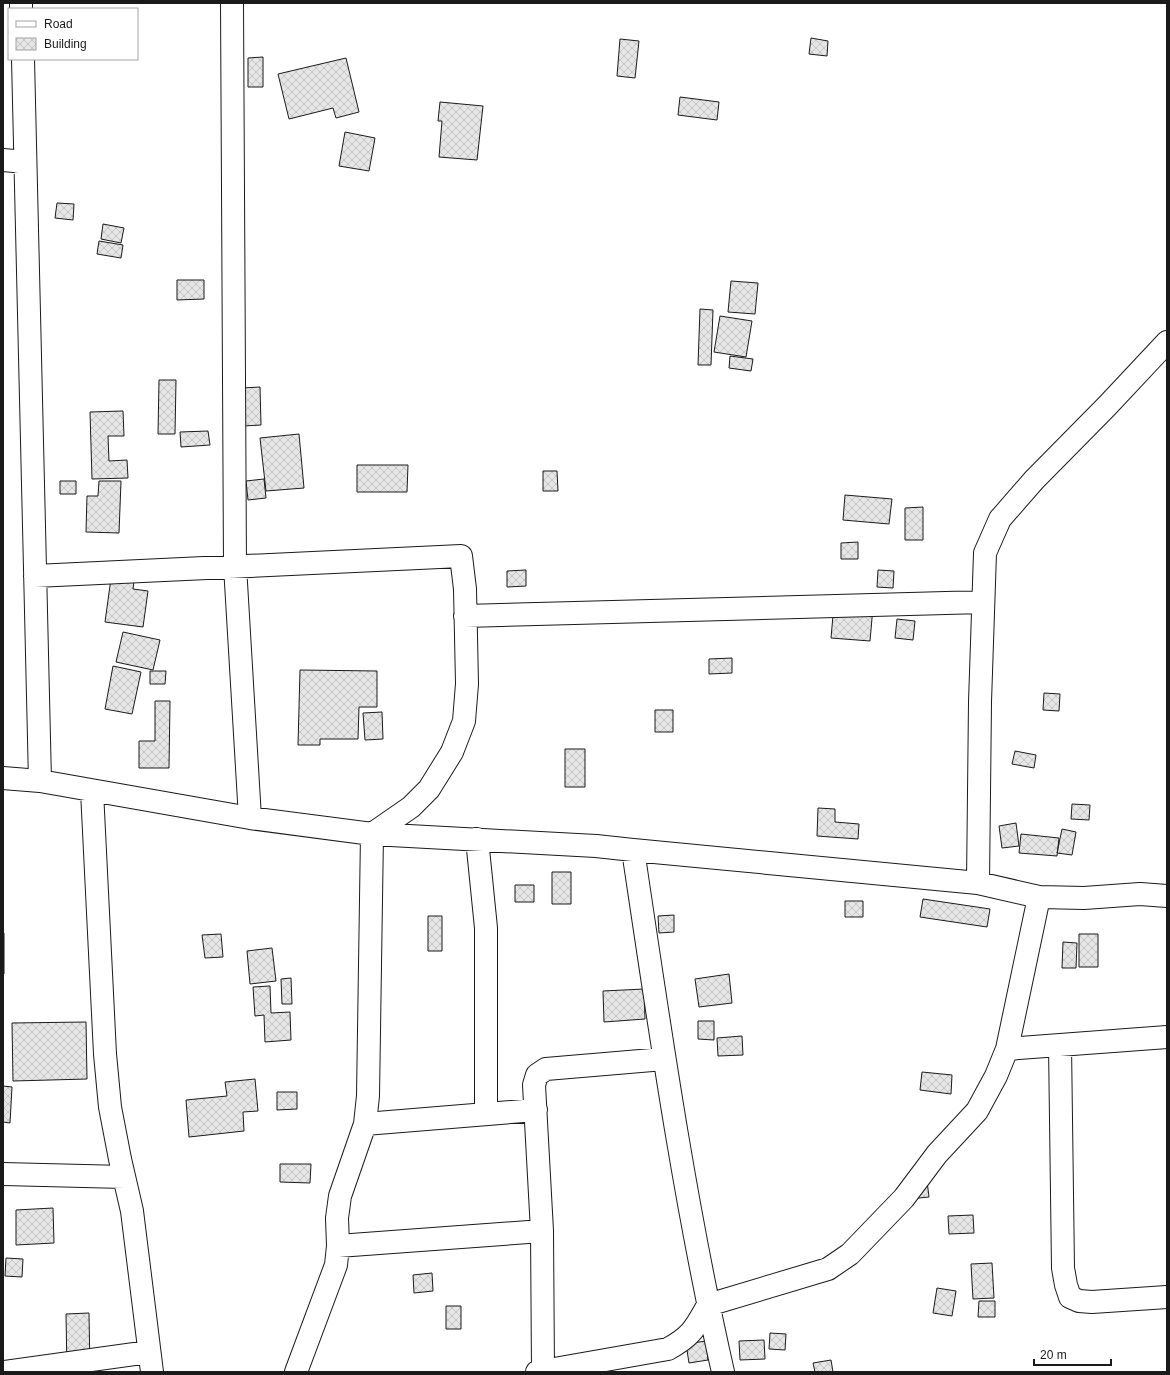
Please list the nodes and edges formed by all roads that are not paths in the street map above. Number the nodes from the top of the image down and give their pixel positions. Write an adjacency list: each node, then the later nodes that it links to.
1 (232, 3): 6 (street)
2 (23, 60): 4 (street)
3 (3, 160): 4 (street)
4 (25, 162): 7 (street)
5 (1167, 342): 8 (street)
6 (234, 566): 7 (street); 9 (street); 13 (street)
7 (35, 576): 11 (street)
8 (983, 602): 9 (street); 17 (street)
9 (465, 616): 14 (street)
10 (3, 778): 11 (street)
11 (40, 781): 12 (street)
12 (92, 791): 13 (street); 28 (street)
13 (250, 818): 14 (street)
14 (372, 834): 15 (street); 26 (street)
15 (476, 839): 16 (street); 25 (street)
16 (633, 850): 17 (street); 23 (street)
17 (978, 883): 19 (street)
18 (1167, 896): 19 (street)
19 (1038, 897): 22 (street)
20 (1167, 1037): 21 (street)
21 (1060, 1045): 22 (street); 31 (street)
22 (1007, 1049): 32 (street)
23 (664, 1059): 24 (street); 32 (street)
24 (536, 1110): 25 (street); 29 (street)
25 (486, 1114): 26 (street)
26 (365, 1124): 30 (street)
27 (3, 1174): 28 (street)
28 (124, 1177): 33 (street)
29 (542, 1231): 30 (street); 34 (street)
30 (338, 1246): 36 (street)
31 (1167, 1297)
32 (708, 1305): 34 (street); 37 (street)
33 (151, 1362): 35 (street)
34 (540, 1371)
35 (5, 1372)
36 (296, 1372)
37 (723, 1372)

